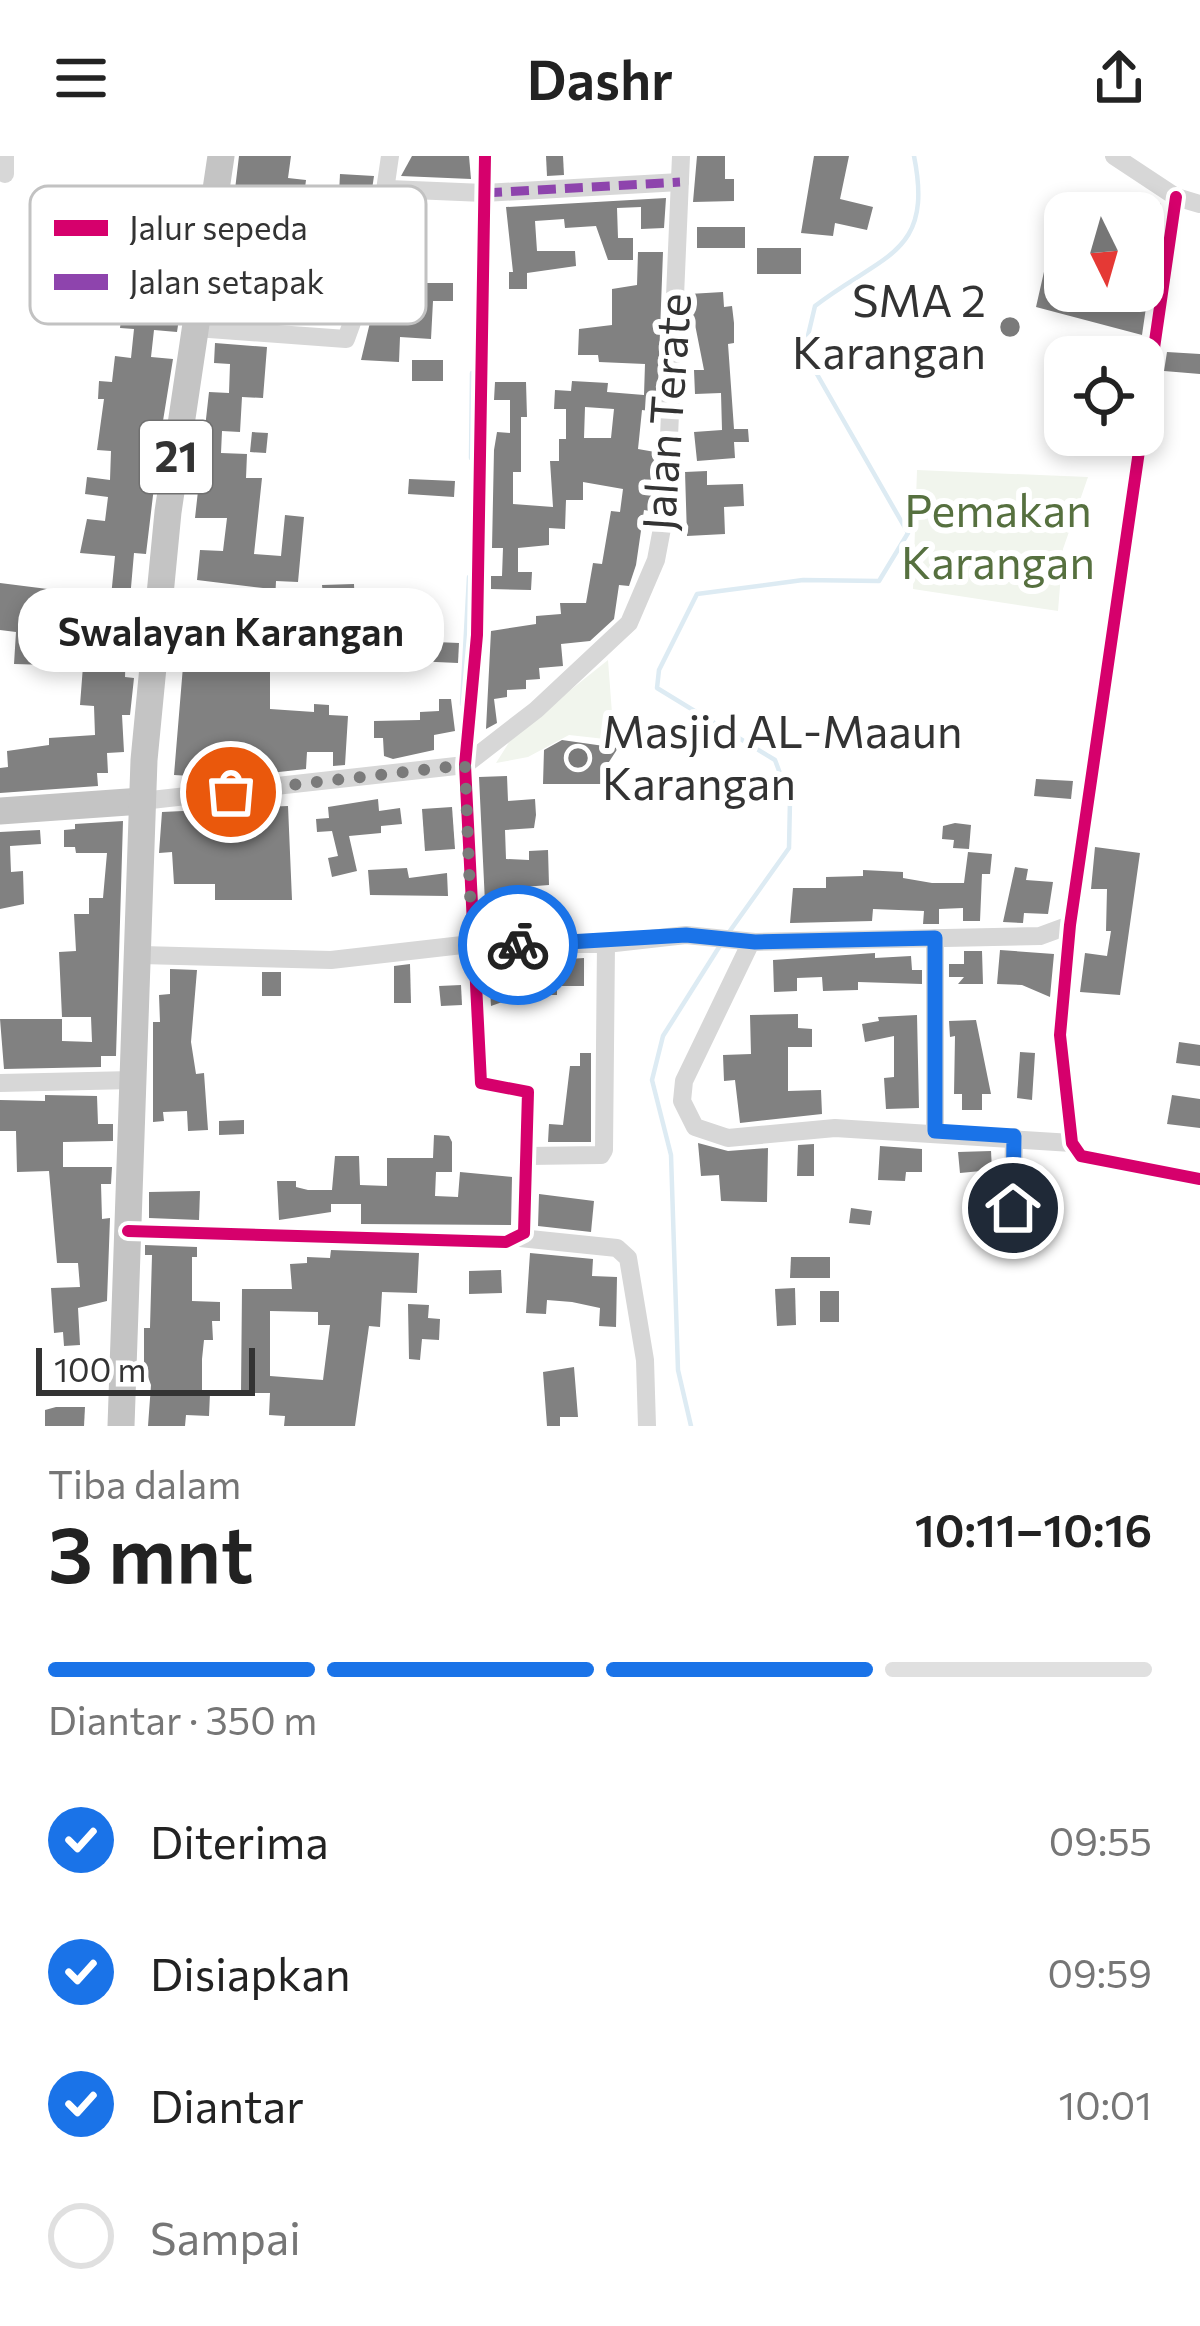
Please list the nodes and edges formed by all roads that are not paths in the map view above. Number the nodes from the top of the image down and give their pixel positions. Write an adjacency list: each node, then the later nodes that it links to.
1 (221, 156): 7 (highway, 21)
2 (390, 156): 8 (street)
3 (485, 156): 10 (street)
4 (681, 156): 6 (street, Jalan Terate)
5 (1114, 156): 11 (street)
6 (680, 182): 10 (street); 16 (street, Jalan Terate)
7 (217, 186)
8 (389, 186)
9 (426, 191): 10 (street)
10 (480, 193): 16 (street)
11 (1176, 197): 12 (street); 19 (street)
12 (1200, 203)
13 (197, 324): 15 (highway, 21)
14 (351, 324): 15 (street)
15 (196, 328): 17 (highway, 21)
16 (465, 765): 17 (street); 22 (street)
17 (142, 801): 18 (highway); 24 (highway)
18 (0, 811)
19 (1070, 925): 20 (street); 29 (street)
20 (935, 938): 21 (street); 27 (street)
21 (748, 941): 23 (street); 27 (street)
22 (472, 944): 23 (street); 24 (street); 30 (street)
23 (606, 944): 30 (street)
24 (141, 955): 25 (highway)
25 (133, 1080): 26 (street); 32 (highway)
26 (0, 1083)
27 (935, 1131): 28 (street)
28 (1014, 1136): 29 (street); 34 (street)
29 (1072, 1143): 31 (street)
30 (528, 1156): 33 (street)
31 (1200, 1179)
32 (128, 1231): 33 (street); 35 (highway)
33 (520, 1238): 36 (street)
34 (1012, 1243)
35 (121, 1426)
36 (646, 1426)

